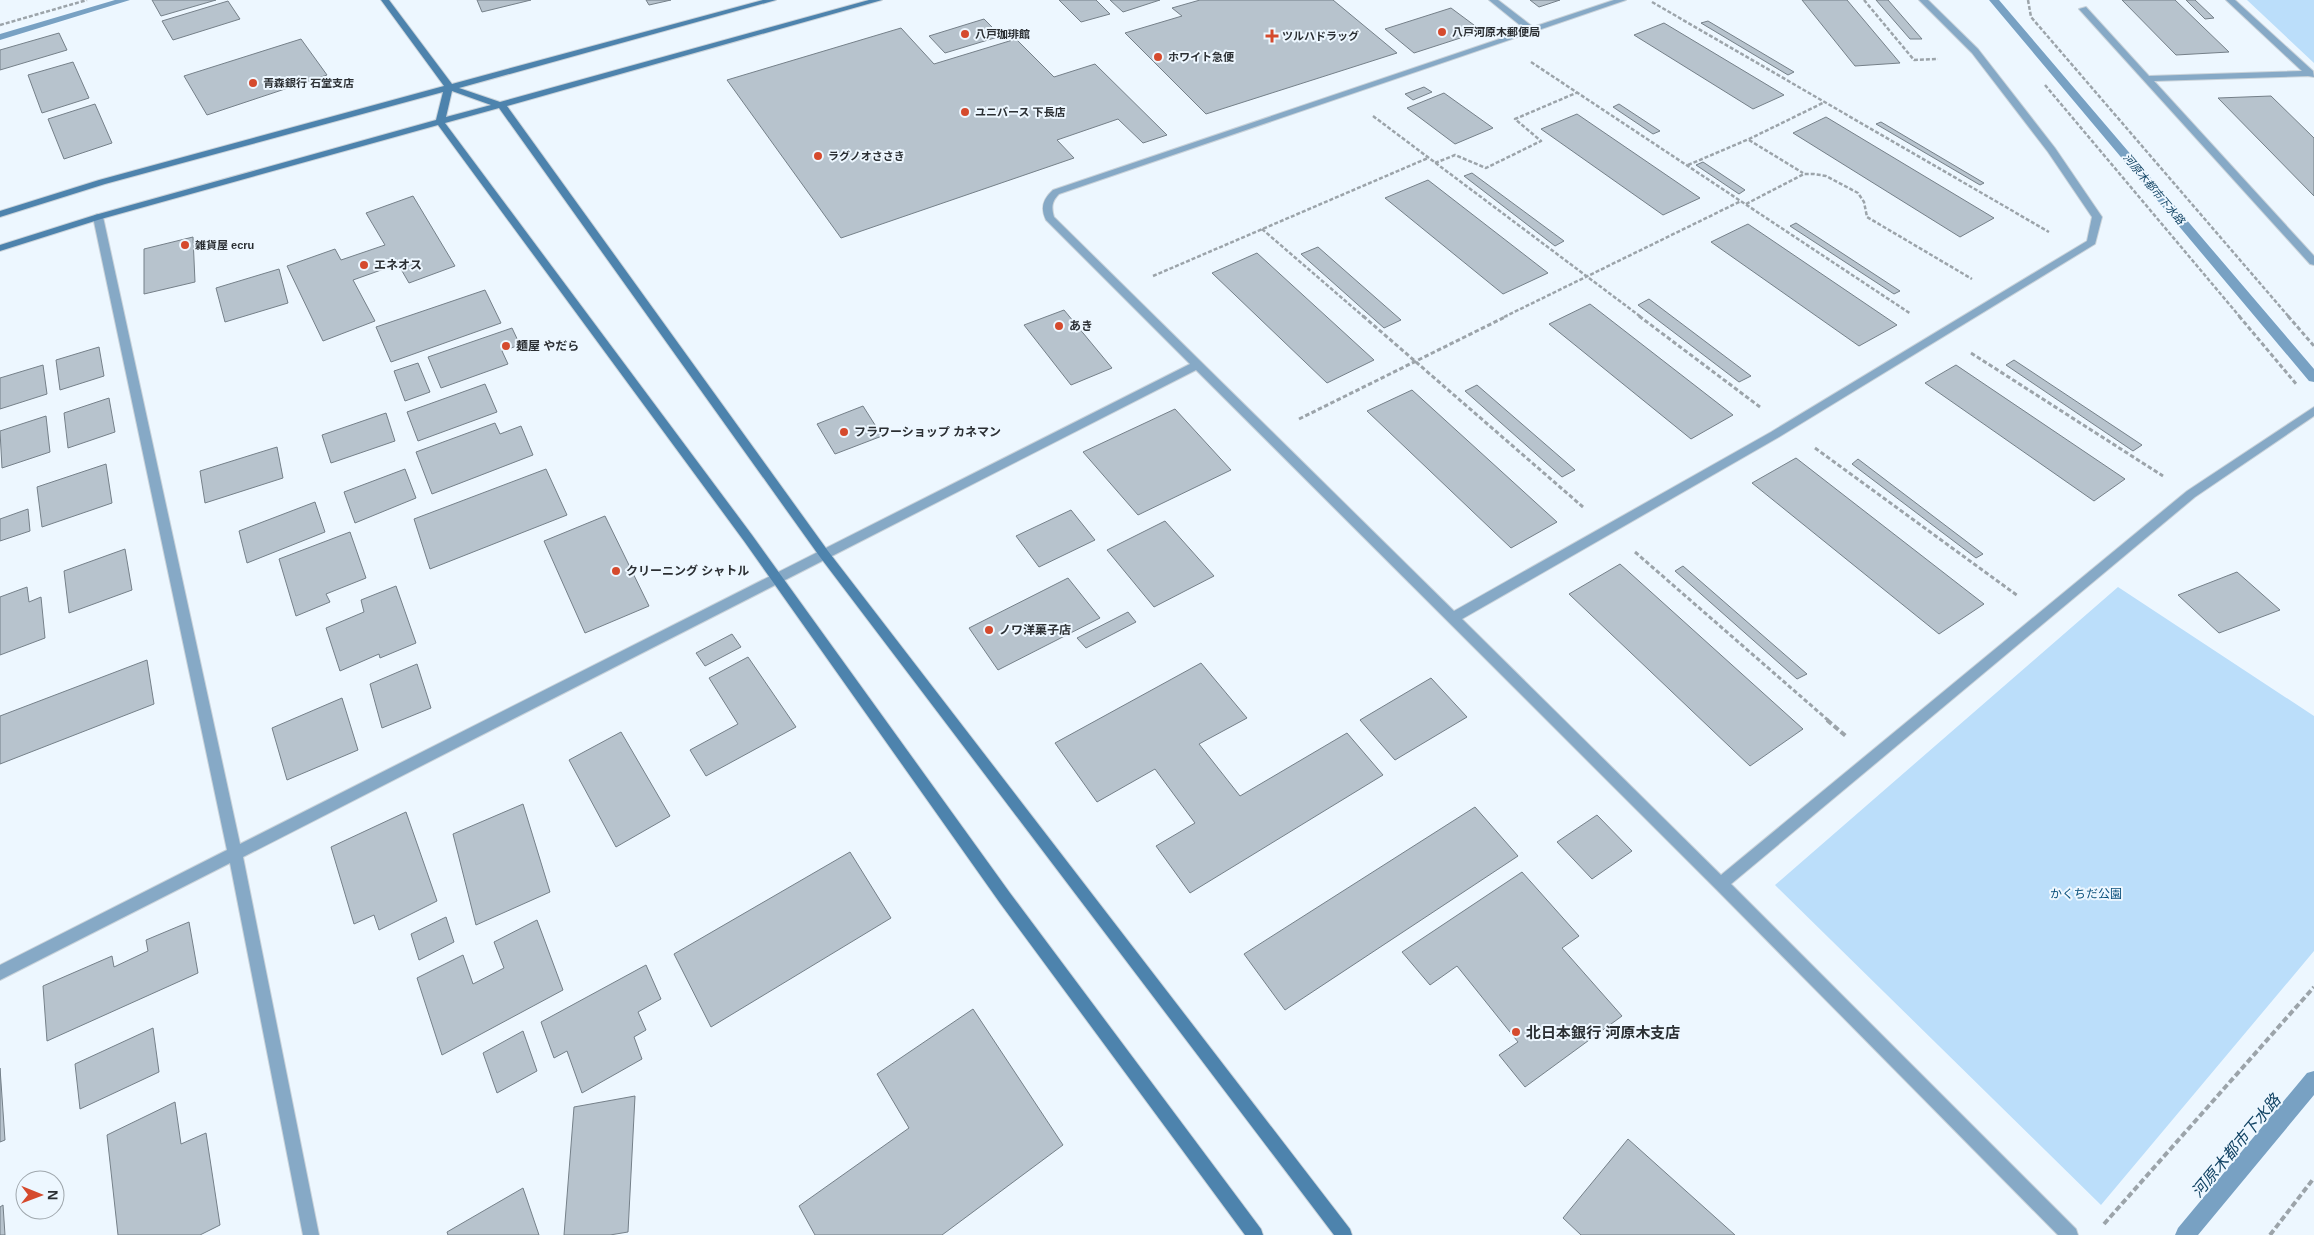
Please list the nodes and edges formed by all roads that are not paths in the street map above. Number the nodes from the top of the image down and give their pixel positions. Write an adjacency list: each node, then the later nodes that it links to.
1 (385, 0): 12 (street)
2 (772, 0): 12 (street)
3 (878, 0): 13 (street)
4 (1492, 0): 9 (street)
5 (1622, 0): 9 (street)
6 (1923, 0): 23 (street)
7 (2230, 0): 10 (street)
8 (2083, 9): 11 (street)
9 (1532, 30): 19 (street)
10 (2312, 75): 11 (street)
11 (2146, 79): 18 (street)
12 (449, 87): 13 (street); 14 (street); 15 (street)
13 (502, 106): 14 (street); 21 (street)
14 (440, 122): 16 (street); 22 (street)
15 (0, 214)
16 (98, 217): 17 (street); 24 (street)
17 (0, 248)
18 (2314, 262)
19 (1198, 365): 21 (street); 23 (street)
20 (2314, 411): 25 (street)
21 (824, 554): 22 (street); 29 (street)
22 (776, 578): 24 (street); 28 (street)
23 (1453, 618): 25 (street)
24 (236, 853): 26 (street); 27 (street)
25 (1722, 884): 30 (street)
26 (0, 974)
27 (311, 1235)
28 (1254, 1235)
29 (1344, 1235)
30 (2070, 1235)

